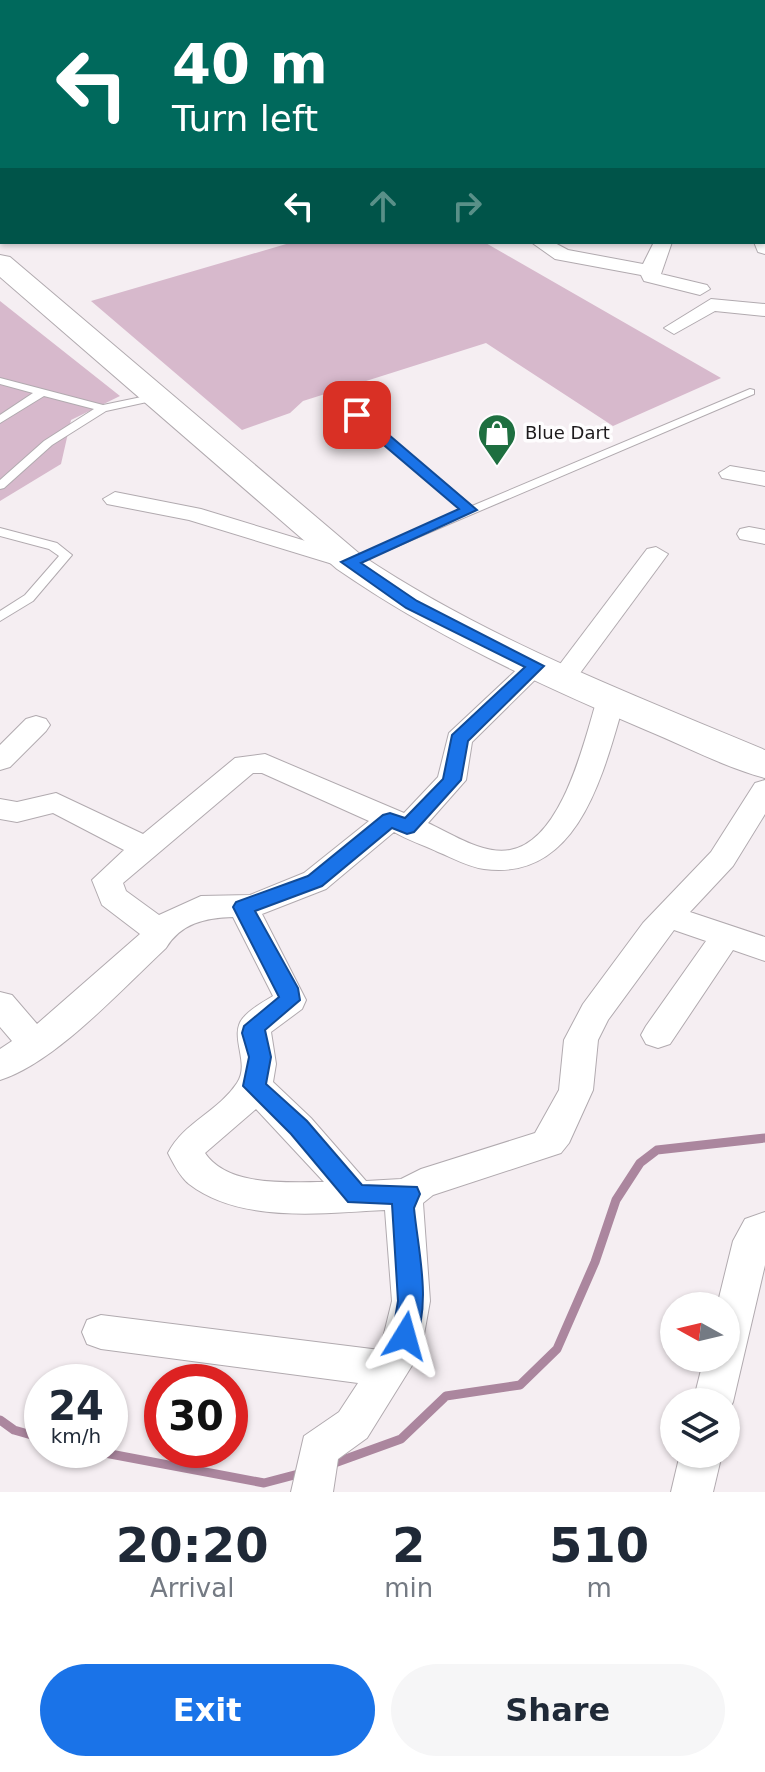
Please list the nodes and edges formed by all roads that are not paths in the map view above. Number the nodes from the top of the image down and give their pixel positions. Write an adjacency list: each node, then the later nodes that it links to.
1 (588, 0): 2 (street)
2 (596, 0)
3 (543, 244): 6 (street)
4 (662, 244): 6 (street)
5 (0, 263): 14 (main road)
6 (651, 269): 7 (street)
7 (700, 289)
8 (765, 310): 9 (street)
9 (674, 328)
10 (0, 381): 11 (lane)
11 (42, 392): 15 (lane); 16 (lane)
12 (750, 392): 21 (lane)
13 (334, 396): 21 (lane)
14 (156, 397): 15 (lane); 24 (main road)
15 (103, 408): 19 (lane)
16 (0, 420)
17 (730, 473): 18 (street)
18 (765, 479)
19 (0, 486)
20 (115, 499): 24 (street)
21 (470, 510): 24 (lane)
22 (0, 532): 25 (lane)
23 (656, 554): 26 (street)
24 (349, 562): 26 (main road)
25 (0, 617)
26 (550, 672): 27 (main road); 33 (street)
27 (611, 699): 30 (main road); 33 (street)
28 (36, 725): 29 (street)
29 (0, 761)
30 (765, 768)
31 (765, 790): 36 (street)
32 (0, 809): 34 (street)
33 (398, 823): 34 (street); 35 (street)
34 (146, 848): 37 (street)
35 (243, 907): 37 (street); 44 (street)
36 (667, 916): 38 (street); 45 (street)
37 (157, 930): 42 (street)
38 (727, 935): 39 (street); 41 (street)
39 (765, 949)
40 (0, 1004): 42 (street)
41 (658, 1035)
42 (34, 1044): 43 (street)
43 (0, 1067)
44 (255, 1086): 46 (street); 46 (street)
45 (408, 1194): 46 (street); 50 (street)
46 (356, 1195)
47 (765, 1228): 48 (street)
48 (740, 1292)
49 (101, 1332): 50 (street)
50 (391, 1369): 52 (street)
51 (698, 1468): 53 (street)
52 (314, 1477)
53 (692, 1492)

